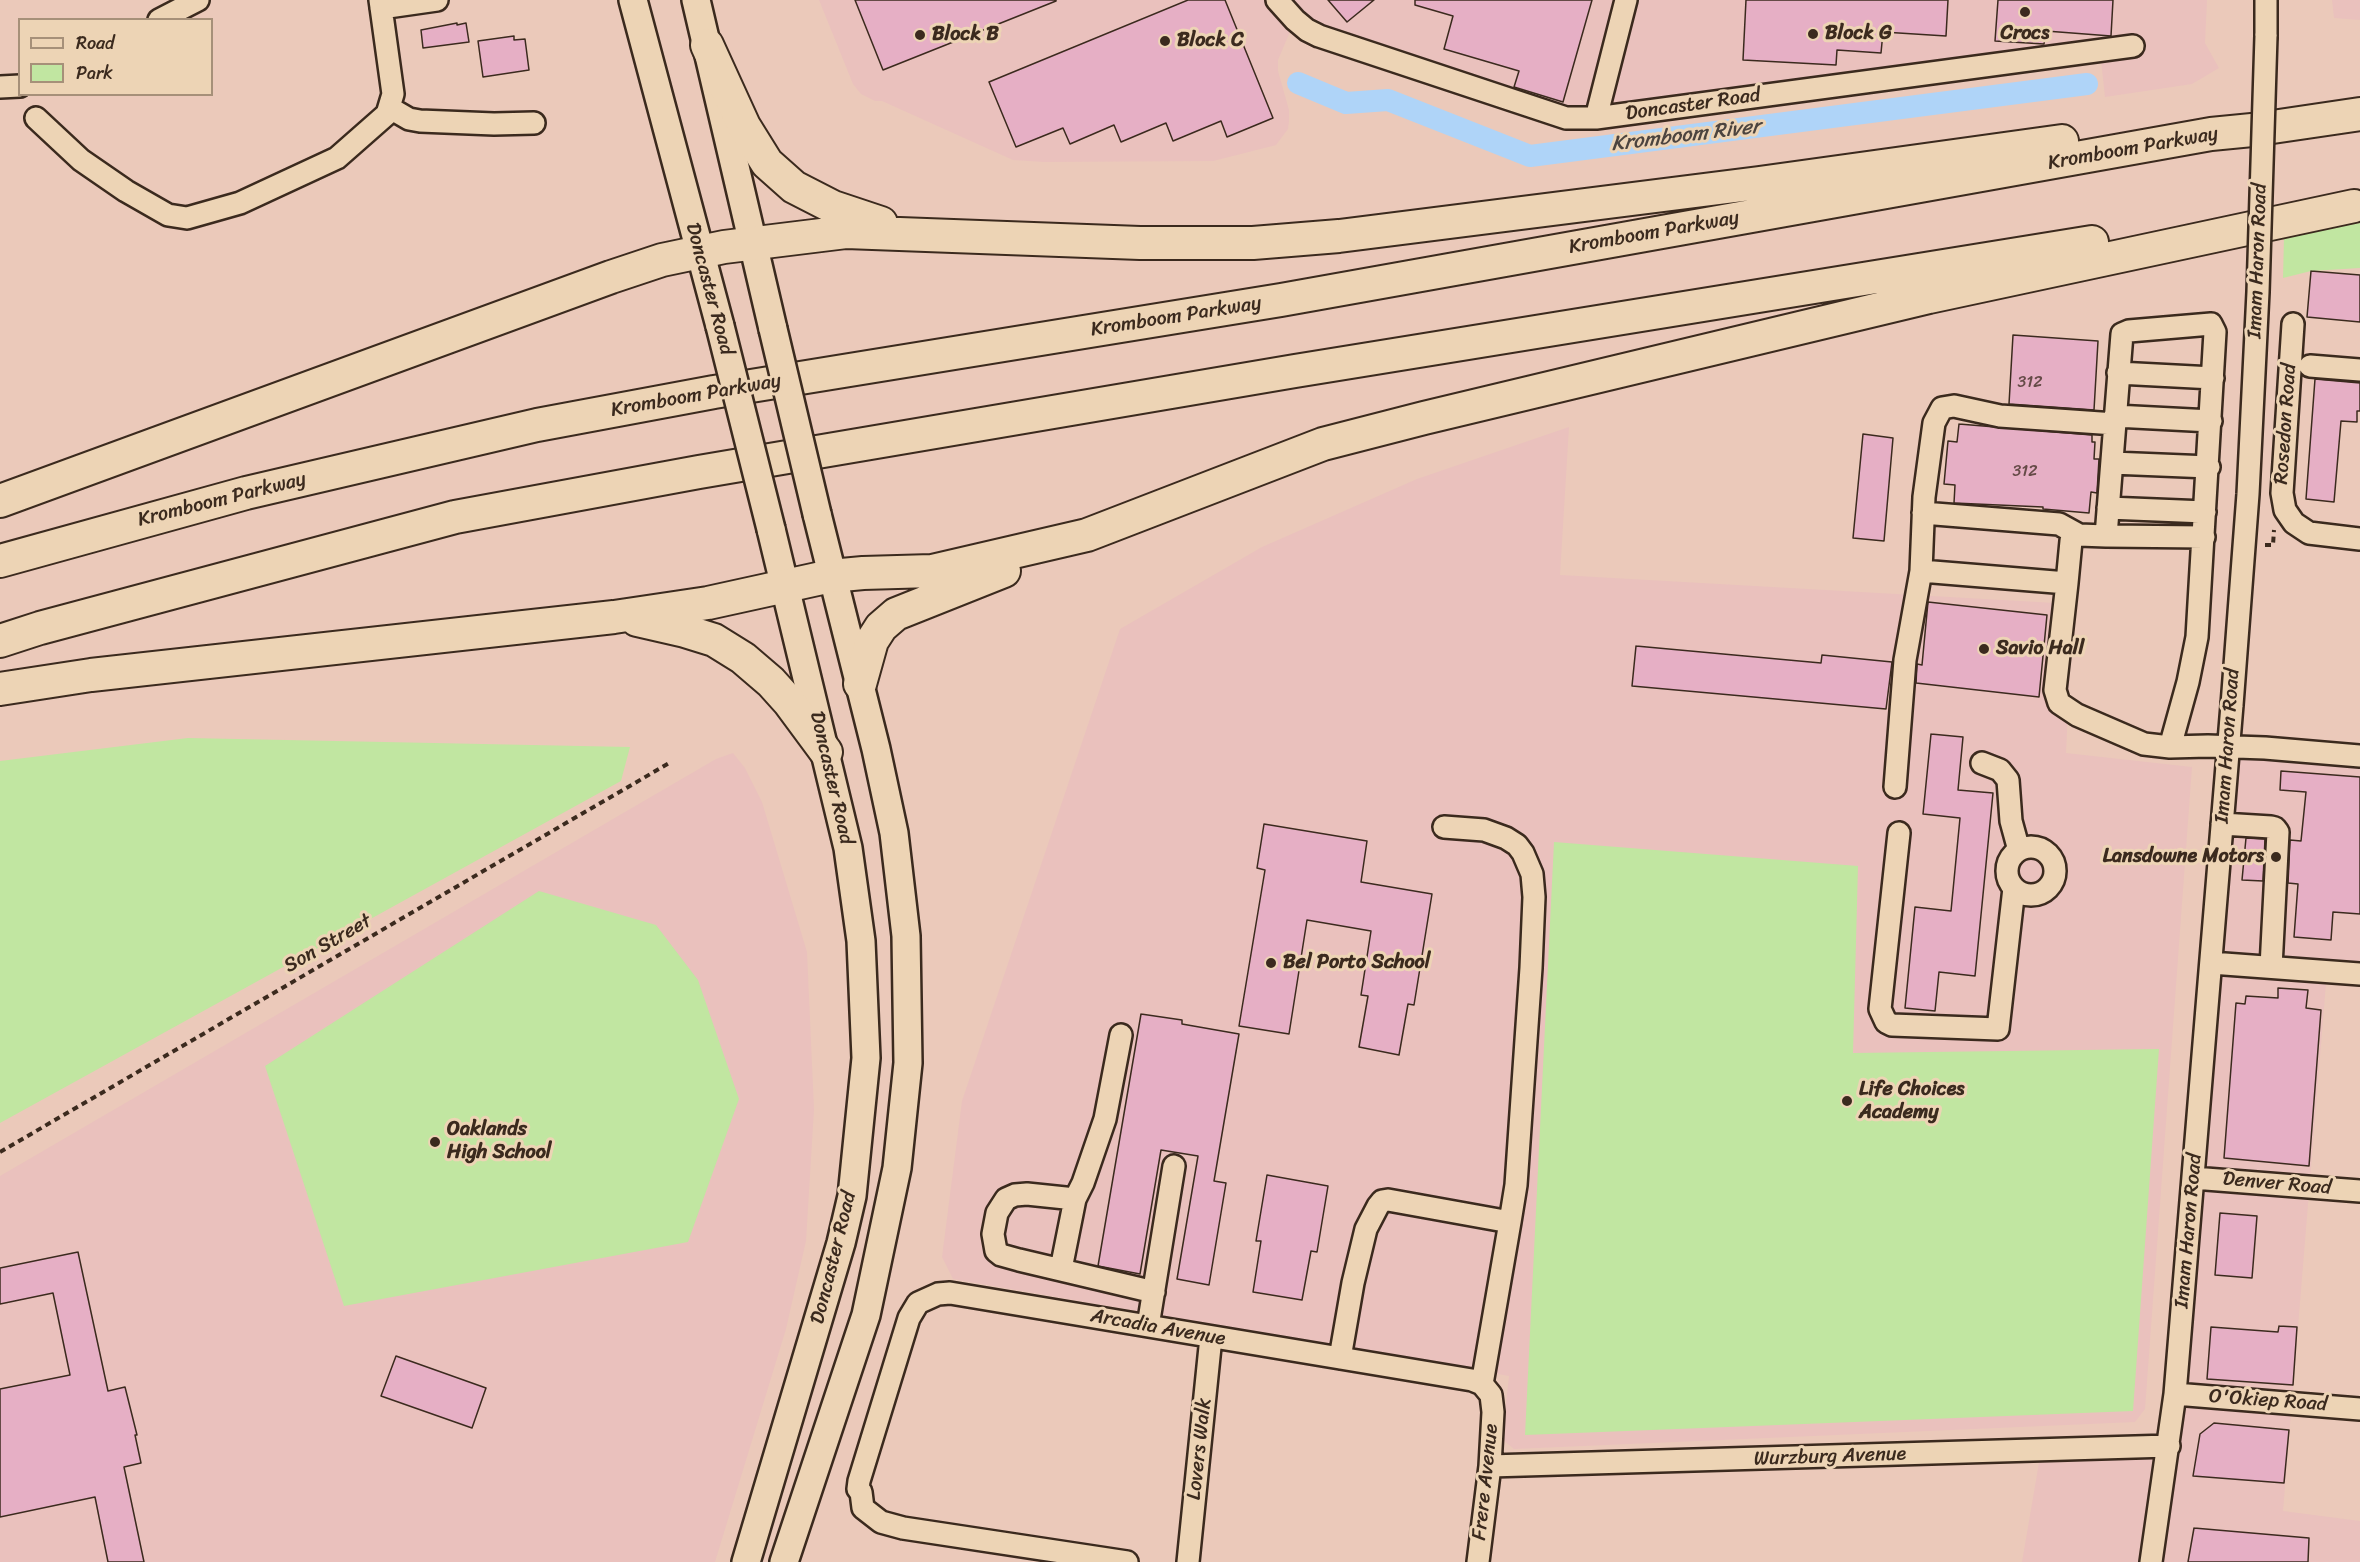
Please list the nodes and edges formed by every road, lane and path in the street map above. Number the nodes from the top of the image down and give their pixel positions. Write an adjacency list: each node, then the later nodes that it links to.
1 (436, 0): 8 (street)
2 (633, 0): 23 (main road, Doncaster Road)
3 (696, 0): 10 (main road, Doncaster Road)
4 (1277, 0): 17 (street, Doncaster Road)
5 (1626, 0): 17 (street)
6 (2266, 0): 54 (street, Imam Haron Road, bridge)
7 (189, 2): 9 (street)
8 (381, 4): 14 (street)
9 (162, 18)
10 (707, 45): 21 (highway); 22 (main road, Doncaster Road)
11 (2133, 46): 17 (street, Doncaster Road)
12 (18, 86): 13 (street)
13 (0, 87)
14 (390, 108): 16 (street); 18 (street)
15 (2360, 114): 19 (highway, Kromboom Parkway)
16 (36, 118)
17 (1596, 118)
18 (534, 123)
19 (2211, 134): 21 (highway); 44 (highway, Kromboom Parkway)
20 (2357, 205): 37 (highway); 50 (highway)
21 (925, 234): 22 (highway)
22 (753, 243): 23 (highway); 46 (main road, Doncaster Road, bridge)
23 (698, 251): 33 (highway); 48 (main road, Doncaster Road, bridge)
24 (2293, 324): 41 (street, Rosedon Road)
25 (2310, 366): 26 (street)
26 (2360, 370)
27 (2118, 373): 28 (street); 28 (street); 29 (street)
28 (2213, 378): 30 (street)
29 (2115, 420): 30 (street); 31 (street); 36 (street)
30 (2211, 421): 32 (street)
31 (2112, 463): 32 (street); 34 (street)
32 (2209, 466): 35 (street)
33 (0, 501)
34 (2108, 508): 35 (street); 39 (street)
35 (2205, 512): 40 (street)
36 (1923, 513): 38 (street); 45 (street)
37 (1087, 535): 46 (highway); 51 (highway)
38 (2079, 535): 39 (street); 47 (street)
39 (2106, 536): 40 (street)
40 (2204, 537): 53 (street)
41 (2360, 539)
42 (2265, 545): 43 (path)
43 (2272, 545)
44 (0, 561)
45 (1920, 571): 47 (street); 59 (street)
46 (831, 576): 48 (highway); 51 (main road, Doncaster Road)
47 (2067, 583): 53 (street)
48 (786, 587): 49 (highway); 55 (main road, Doncaster Road)
49 (614, 617): 52 (highway); 55 (highway)
50 (0, 641)
51 (860, 684): 86 (main road, Doncaster Road)
52 (0, 690)
53 (2170, 747): 54 (street)
54 (2228, 747): 56 (street); 60 (street, Imam Haron Road)
55 (826, 752): 85 (main road, Doncaster Road)
56 (2360, 756)
57 (671, 762): 69 (path, Son Street)
58 (1982, 763): 63 (street)
59 (1894, 787)
60 (2222, 824): 65 (street, Imam Haron Road); 66 (street)
61 (1444, 827): 74 (street, Frere Avenue)
62 (1899, 833): 64 (street)
63 (2022, 848): 64 (street); 64 (street)
64 (2014, 888)
65 (2211, 963): 66 (street); 71 (street, Imam Haron Road)
66 (2271, 967): 67 (street)
67 (2360, 974)
68 (1121, 1035): 73 (street)
69 (0, 1152)
70 (1174, 1166): 76 (street)
71 (2193, 1178): 72 (street, Denver Road); 81 (street, Imam Haron Road)
72 (2360, 1191)
73 (1075, 1199): 75 (street); 75 (street)
74 (1510, 1222): 79 (street); 80 (street, Frere Avenue)
75 (1061, 1269): 76 (street)
76 (1154, 1292): 77 (street)
77 (1148, 1326): 78 (street, Arcadia Avenue); 87 (street, Arcadia Avenue)
78 (1211, 1337): 79 (street, Arcadia Avenue); 88 (street, Lovers Walk)
79 (1340, 1358): 80 (street, Arcadia Avenue)
80 (1487, 1392): 84 (street, Frere Avenue)
81 (2175, 1394): 82 (street, O'Okiep Road); 83 (street, Imam Haron Road)
82 (2360, 1408)
83 (2169, 1446): 84 (street, Wurzburg Avenue); 90 (street, Imam Haron Road)
84 (1490, 1466): 89 (street, Frere Avenue)
85 (746, 1562)
86 (784, 1562)
87 (1127, 1562)
88 (1188, 1562)
89 (1478, 1562)
90 (2151, 1562)

